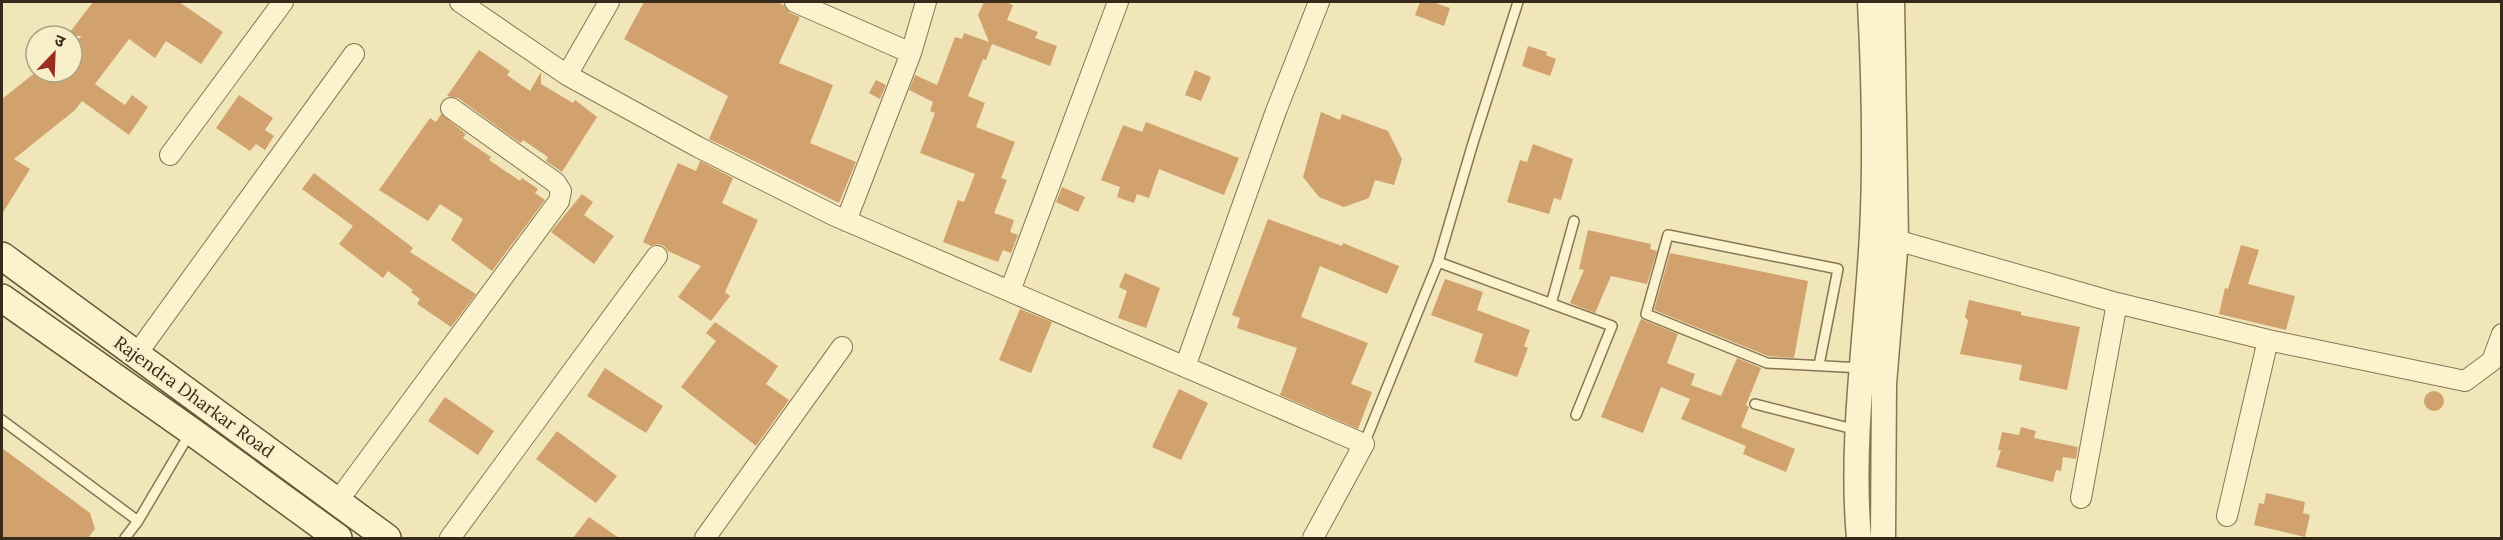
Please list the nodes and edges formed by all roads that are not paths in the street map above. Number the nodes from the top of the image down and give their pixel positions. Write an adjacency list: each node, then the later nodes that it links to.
1 (283, 2): 15 (street)
2 (460, 2): 13 (street)
3 (609, 2): 13 (street)
4 (795, 2): 11 (street)
5 (926, 2): 11 (street)
6 (1118, 2): 23 (street)
7 (1318, 2): 32 (street)
8 (1518, 2): 22 (lane)
9 (1870, 2): 18 (street)
10 (1892, 2): 19 (street)
11 (911, 53): 16 (street)
12 (354, 54): 30 (street)
13 (567, 75): 16 (street)
14 (451, 108): 42 (street)
15 (170, 155)
16 (846, 221): 23 (street)
17 (1574, 221): 26 (lane)
18 (1872, 233): 19 (street); 33 (street)
19 (1896, 240): 25 (street); 34 (street)
20 (2, 256): 30 (main road, Rajendra Dharkar Road)
21 (657, 256): 48 (street)
22 (1438, 262): 26 (lane); 40 (lane)
23 (1010, 291): 32 (street)
24 (2, 298): 38 (main road, Rajendra Dharkar Road)
25 (2117, 303): 28 (street); 41 (street)
26 (1551, 304): 36 (lane)
27 (2502, 334): 28 (street)
28 (2268, 340): 43 (street)
29 (842, 347): 49 (street)
30 (136, 355): 42 (main road, Rajendra Dharkar Road)
31 (1820, 364): 31 (lane); 33 (lane)
32 (1185, 367): 40 (street)
33 (1863, 368): 34 (street)
34 (1872, 396): 39 (street); 52 (street)
35 (1755, 404): 39 (lane)
36 (1576, 415)
37 (2, 420): 44 (lane)
38 (191, 431): 44 (lane); 46 (main road, Rajendra Dharkar Road)
39 (1860, 431): 51 (street)
40 (1364, 444): 50 (street)
41 (2081, 498)
42 (337, 502): 47 (main road, Rajendra Dharkar Road)
43 (2227, 516)
44 (138, 521): 45 (lane)
45 (125, 538)
46 (338, 538)
47 (387, 538)
48 (450, 538)
49 (705, 538)
50 (1313, 538)
51 (1859, 538)
52 (1883, 538)

